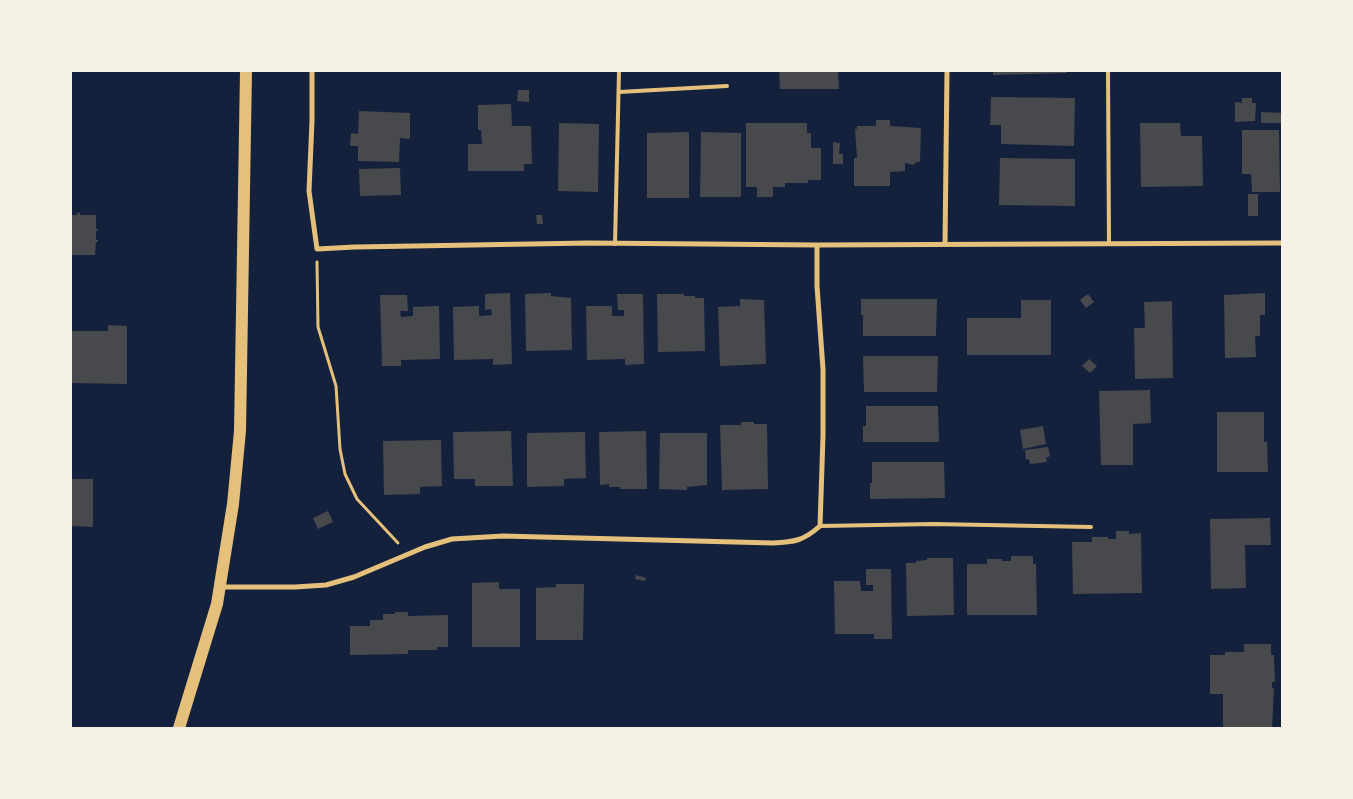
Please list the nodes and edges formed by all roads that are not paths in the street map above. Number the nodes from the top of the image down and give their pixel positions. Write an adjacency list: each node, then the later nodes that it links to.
1 (246, 71): 15 (main road)
2 (312, 71): 9 (street)
3 (619, 71): 7 (lane)
4 (947, 71): 10 (street)
5 (1108, 71): 11 (lane)
6 (727, 86): 7 (lane)
7 (619, 92): 9 (lane)
8 (1282, 243): 11 (street)
9 (615, 244): 12 (street)
10 (945, 244): 11 (street); 12 (street)
11 (1109, 244)
12 (817, 245): 13 (street)
13 (820, 526): 14 (lane); 15 (street)
14 (1091, 526)
15 (220, 587): 16 (main road)
16 (179, 728)

